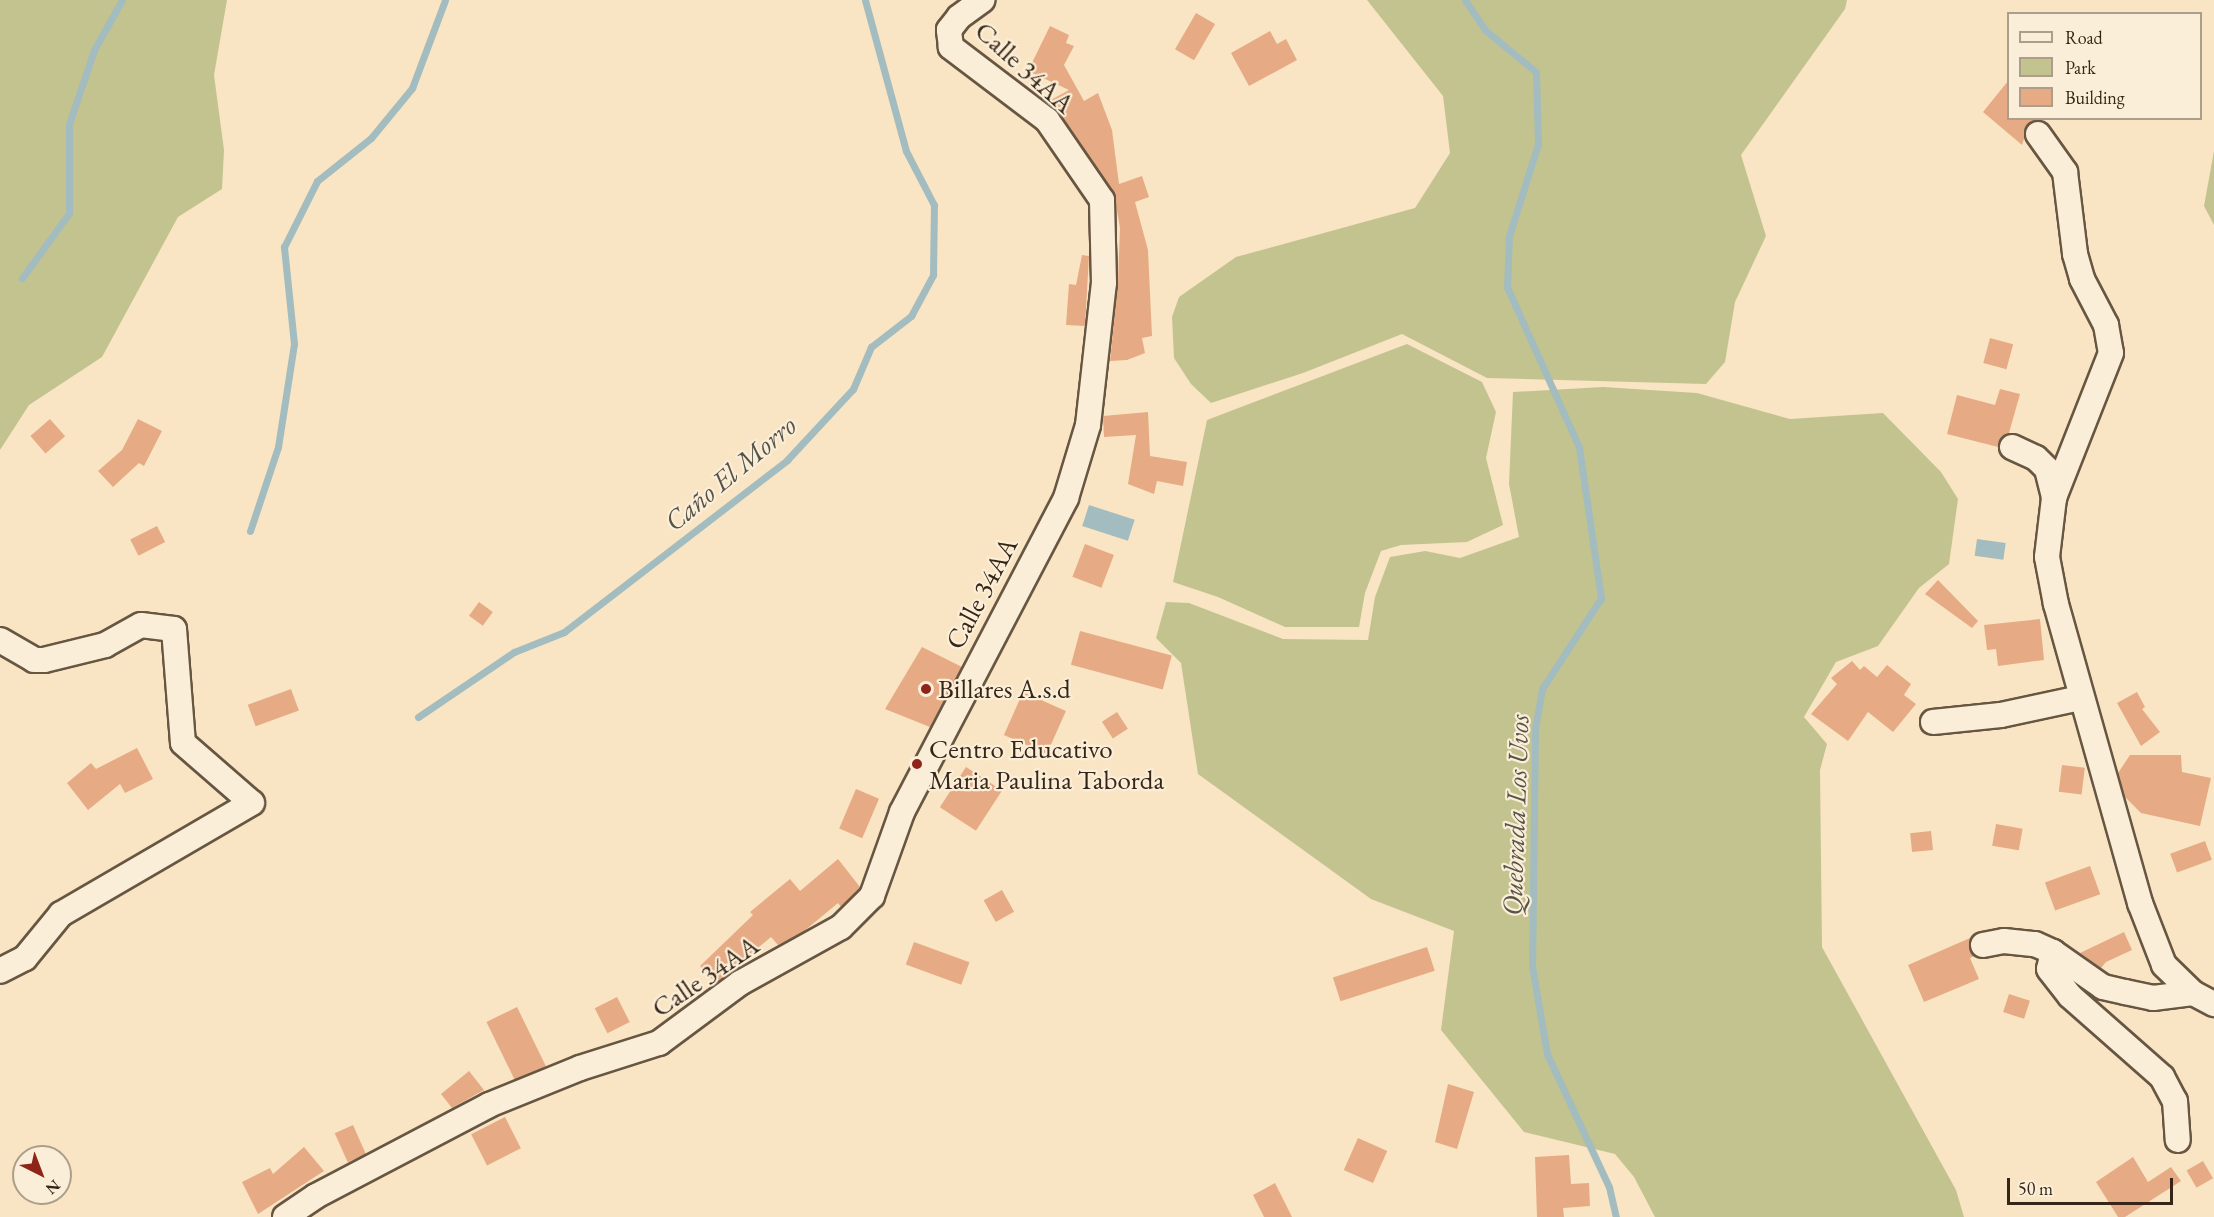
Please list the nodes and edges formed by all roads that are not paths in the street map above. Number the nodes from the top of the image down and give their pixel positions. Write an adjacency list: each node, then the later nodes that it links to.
1 (982, 0): 14 (street, Calle 34AA)
2 (2038, 134): 4 (street)
3 (2012, 447): 4 (street)
4 (2054, 498): 6 (street)
5 (0, 640): 10 (street)
6 (2080, 698): 7 (street); 11 (street)
7 (1933, 722)
8 (1983, 945): 9 (street)
9 (2053, 952): 11 (street); 13 (street)
10 (0, 971)
11 (2193, 993): 12 (street)
12 (2214, 1004)
13 (2178, 1140)
14 (285, 1217)

